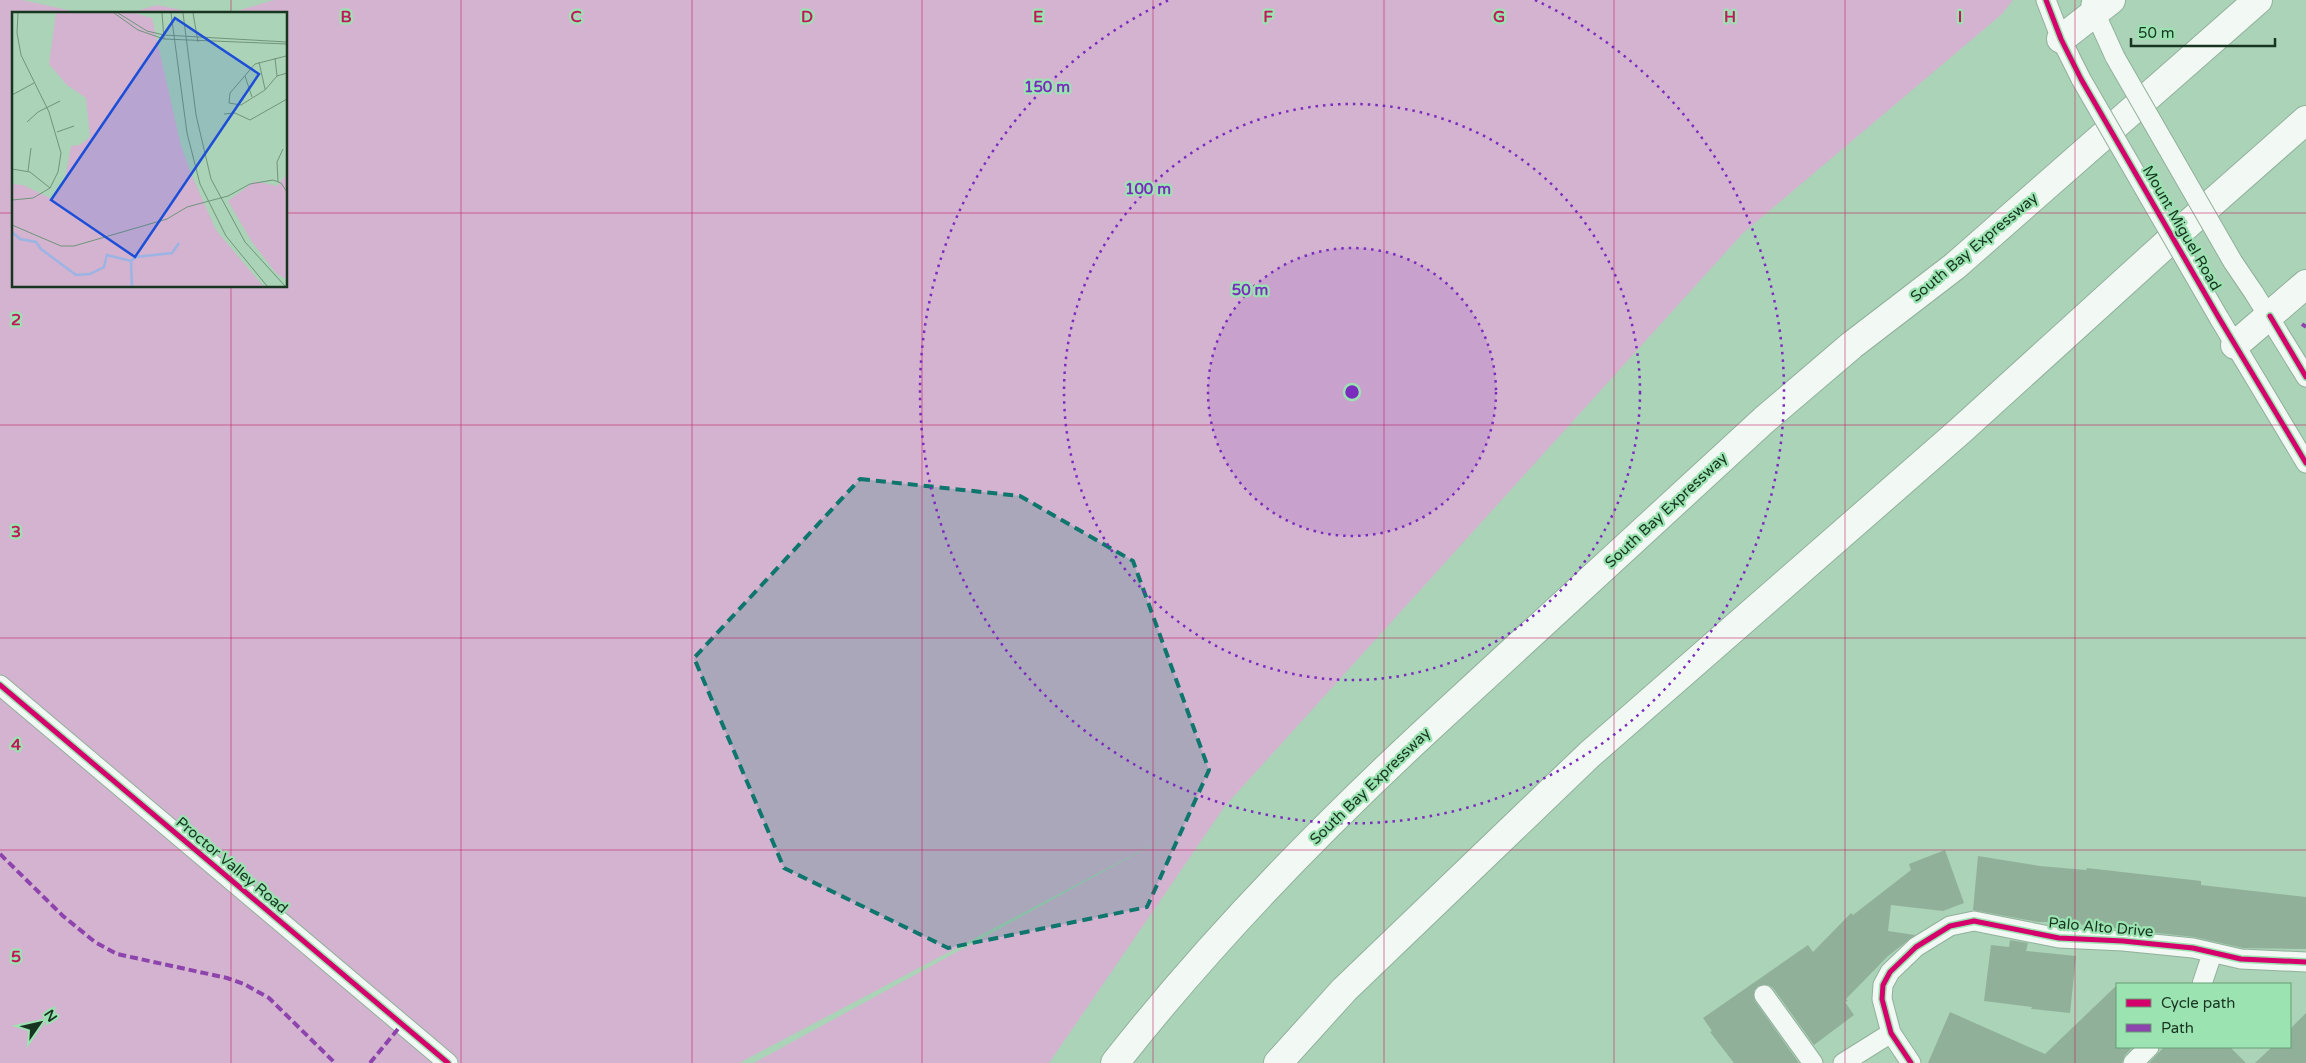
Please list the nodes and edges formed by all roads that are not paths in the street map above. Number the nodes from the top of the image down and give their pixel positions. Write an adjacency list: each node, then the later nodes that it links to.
1 (2046, 0): 4 (street, Mount Miguel Road)
2 (2258, 0): 19 (highway, South Bay Expressway)
3 (2099, 4): 4 (highway); 7 (street, Mount Miguel Road, bridge)
4 (2061, 39): 8 (street, Mount Miguel Road, bridge)
5 (2306, 120): 20 (highway)
6 (2306, 284): 7 (highway)
7 (2270, 316): 8 (highway); 9 (street, Mount Miguel Road)
8 (2235, 345): 10 (street, Mount Miguel Road)
9 (2306, 377)
10 (2306, 463)
11 (0, 685): 18 (street, Proctor Valley Road)
12 (2212, 954): 13 (street, Palo Alto Drive); 14 (street); 16 (street, Palo Alto Drive)
13 (2306, 962)
14 (2202, 983)
15 (1764, 995): 21 (street)
16 (1891, 1033): 22 (street); 23 (street, Palo Alto Drive)
17 (2148, 1048): 24 (street)
18 (448, 1063)
19 (1115, 1063)
20 (1278, 1063)
21 (1813, 1063)
22 (1843, 1063)
23 (1911, 1063)
24 (2133, 1063)

